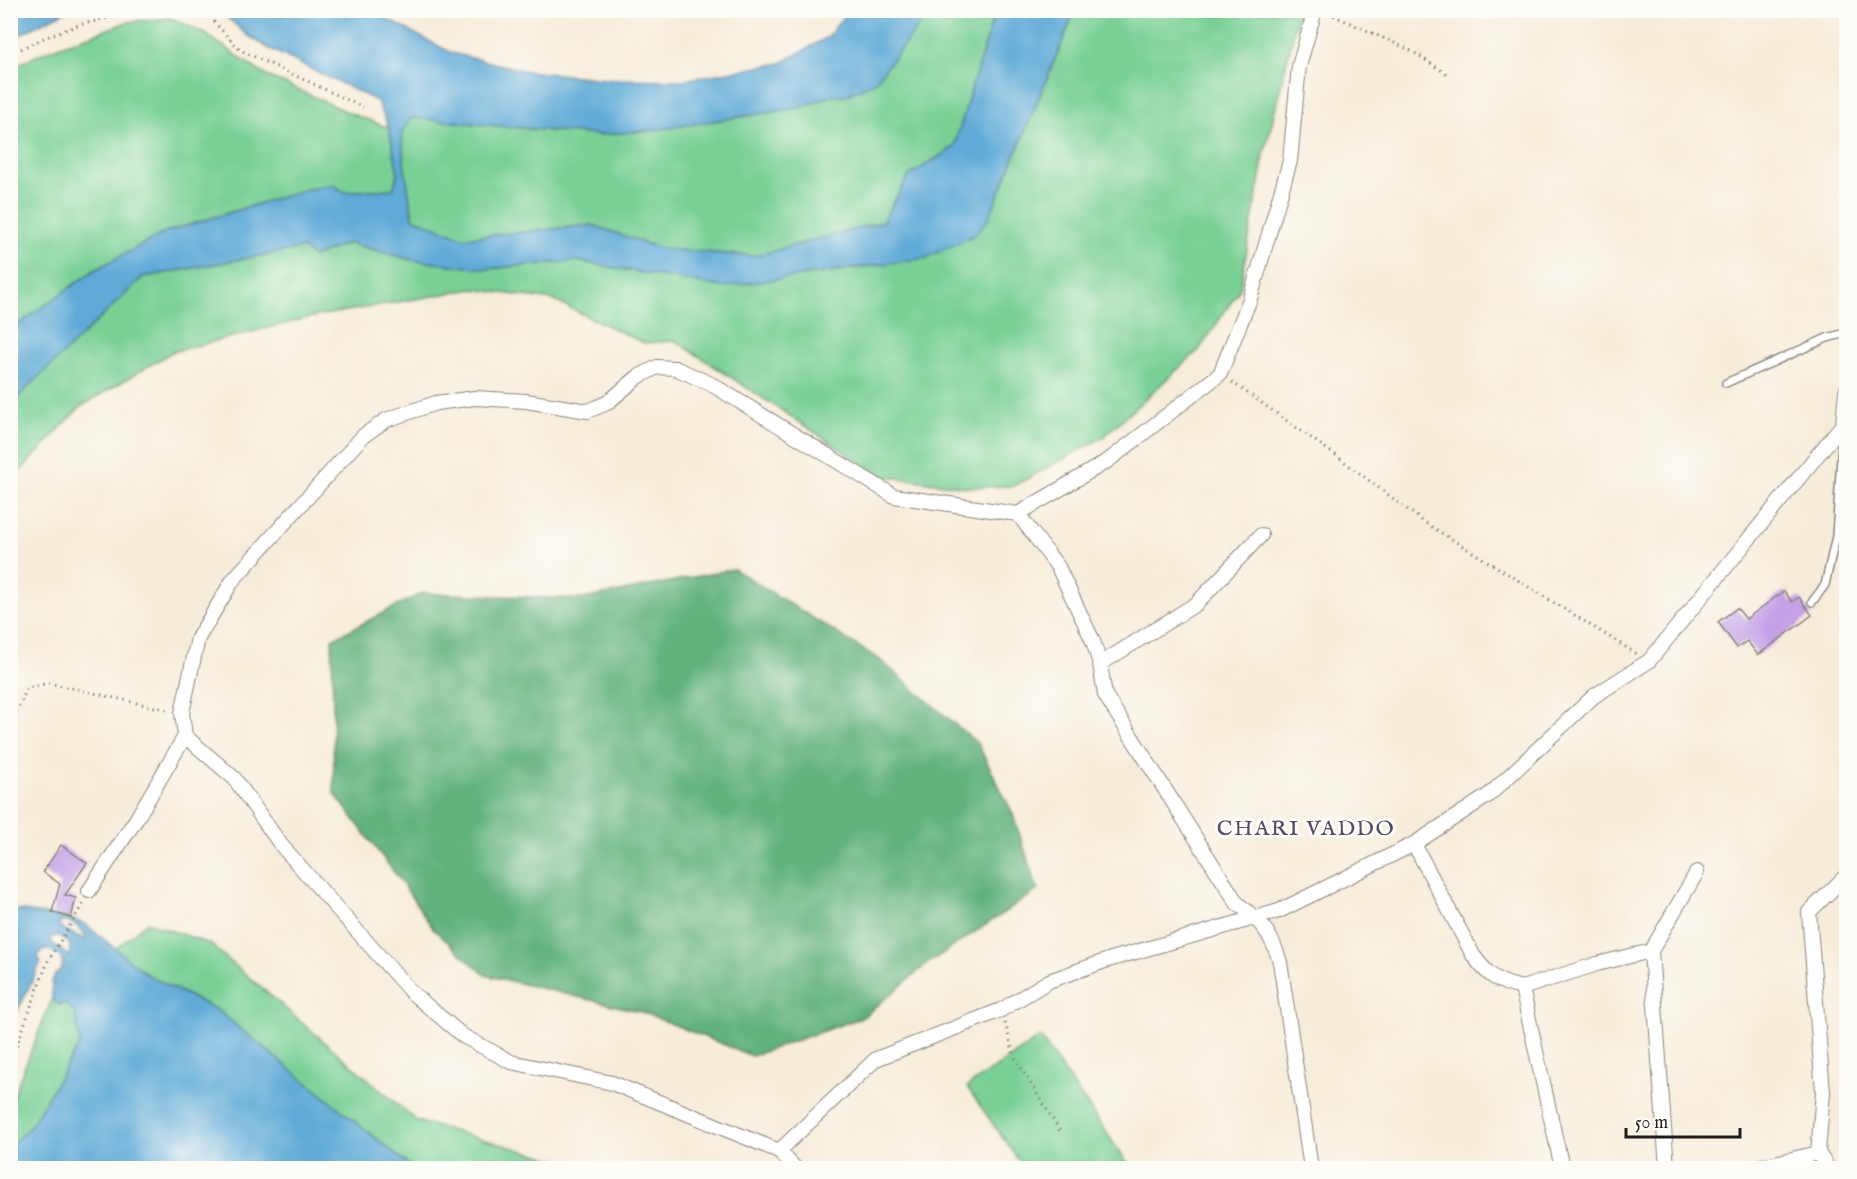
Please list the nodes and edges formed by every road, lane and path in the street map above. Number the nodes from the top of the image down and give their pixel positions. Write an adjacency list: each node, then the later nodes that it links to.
1 (140, 10): 5 (path)
2 (194, 10): 7 (path)
3 (1315, 10): 9 (street)
4 (1323, 10): 6 (path)
5 (10, 54)
6 (1450, 76)
7 (363, 107)
8 (1846, 333): 10 (lane)
9 (1220, 374): 13 (street); 16 (path)
10 (1726, 383)
11 (1846, 391): 12 (street)
12 (1844, 423): 15 (lane); 16 (street)
13 (1018, 514): 17 (street); 18 (street)
14 (1261, 535): 17 (street)
15 (1812, 602)
16 (1649, 661): 21 (street)
17 (1101, 664): 25 (street)
18 (182, 713): 19 (path); 20 (street)
19 (10, 729)
20 (185, 736): 24 (street); 31 (street)
21 (1414, 844): 25 (street); 27 (street)
22 (1697, 872): 26 (street)
23 (1846, 876): 32 (street)
24 (89, 891): 29 (path)
25 (1256, 918): 28 (street); 34 (street)
26 (1650, 951): 27 (street); 36 (street)
27 (1522, 988): 35 (street)
28 (1001, 1010): 30 (path); 31 (street)
29 (10, 1063)
30 (1060, 1131)
31 (779, 1151): 33 (street)
32 (1818, 1153): 37 (street); 38 (street)
33 (795, 1168)
34 (1311, 1168)
35 (1562, 1168)
36 (1667, 1168)
37 (1754, 1168)
38 (1828, 1168)

